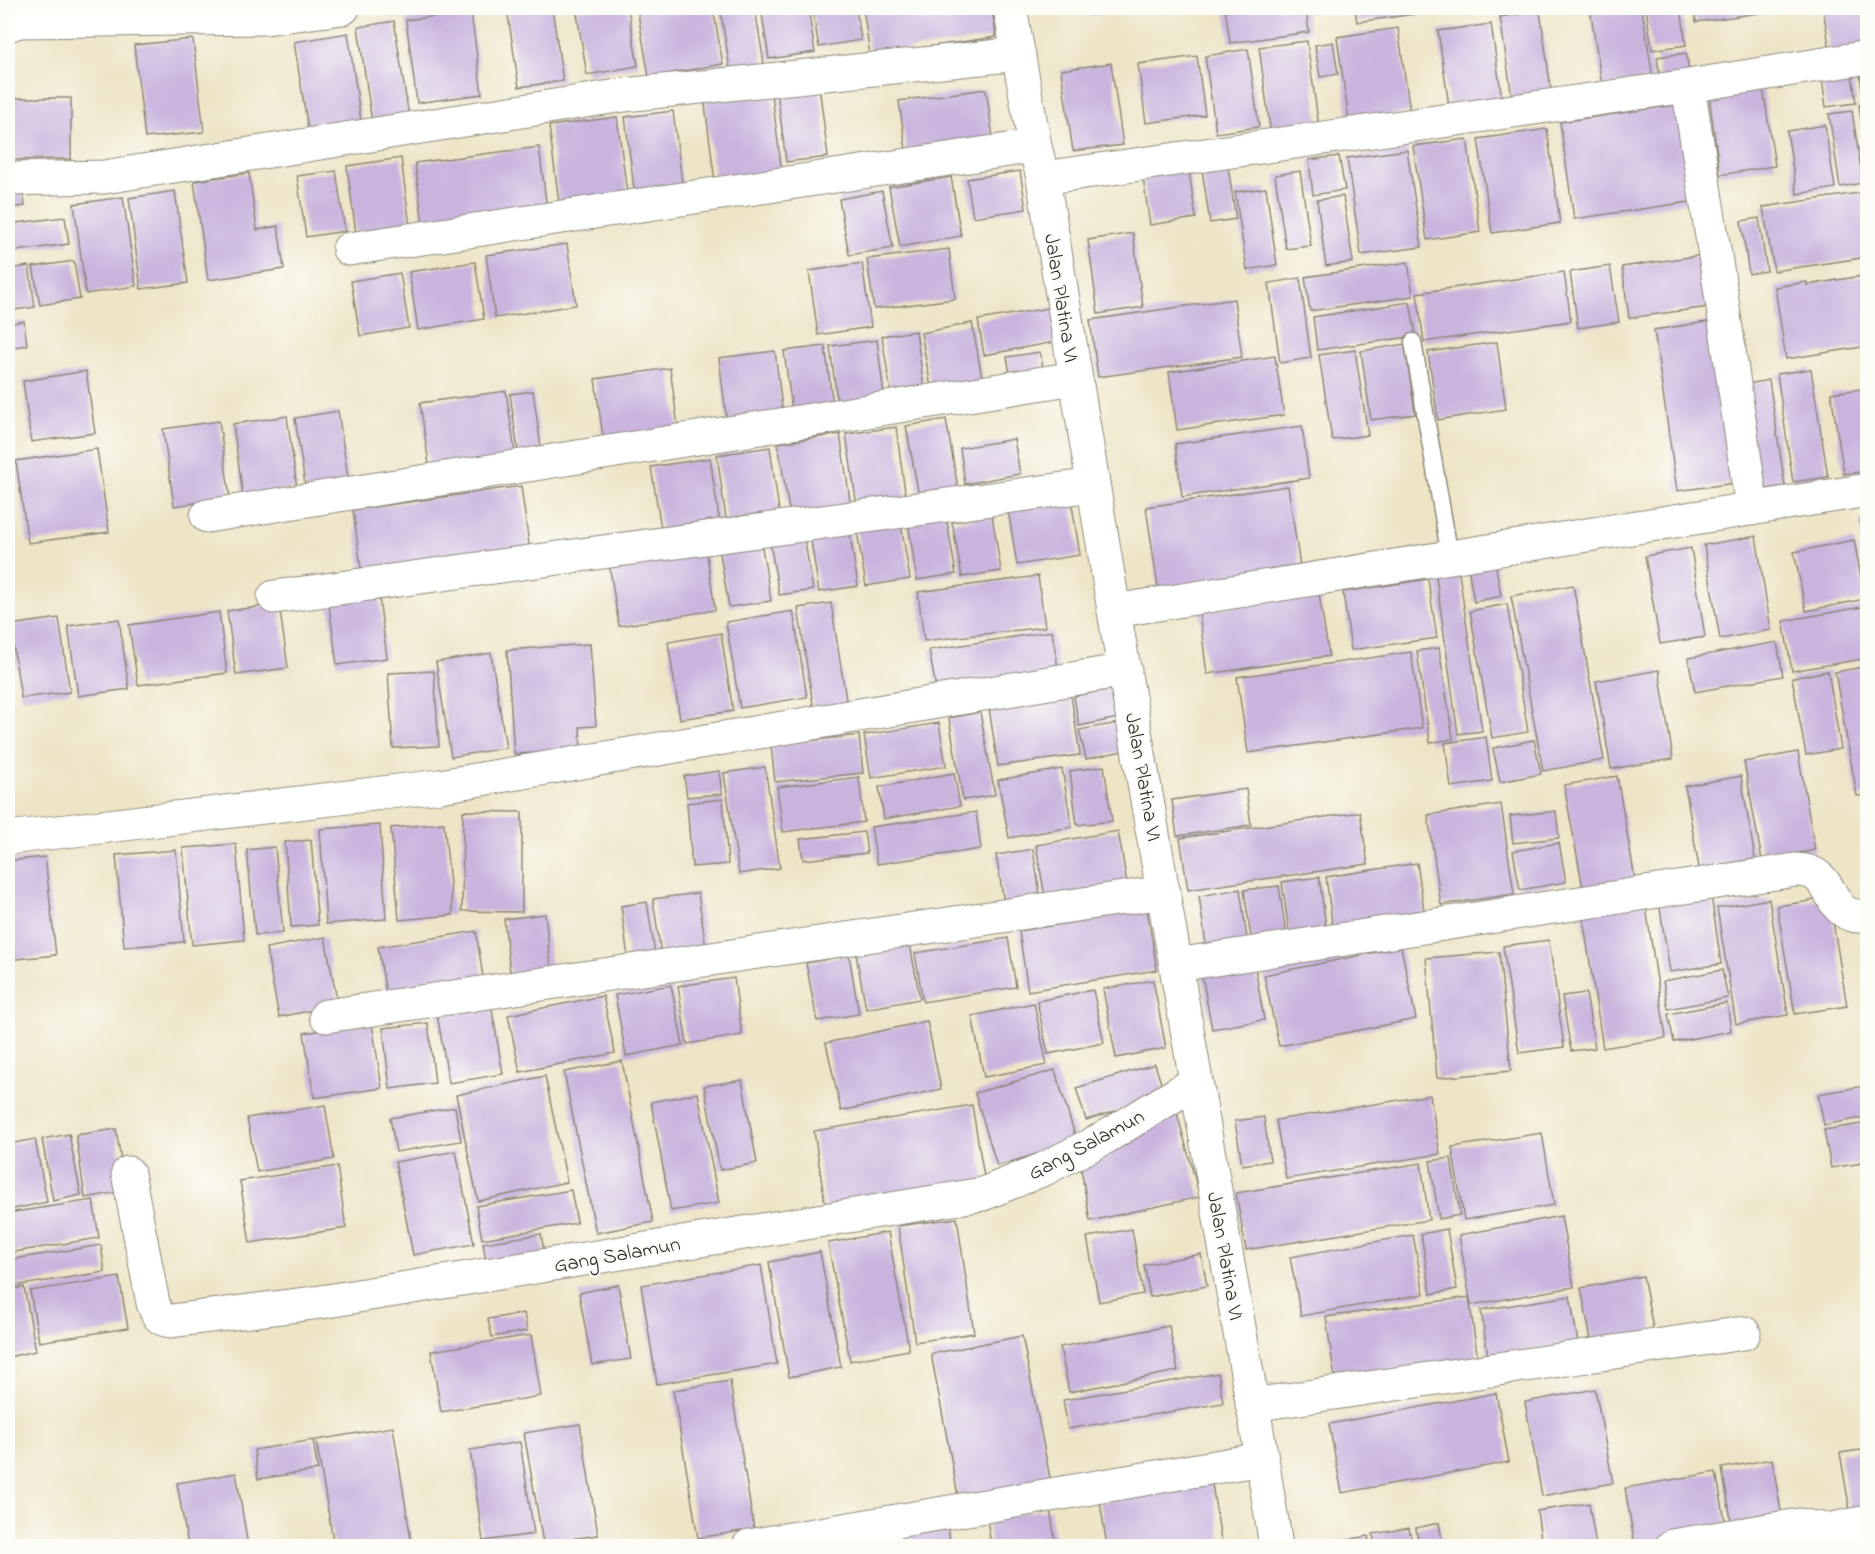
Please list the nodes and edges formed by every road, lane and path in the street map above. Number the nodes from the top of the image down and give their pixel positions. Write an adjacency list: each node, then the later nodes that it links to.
1 (343, 8): 3 (street)
2 (1010, 8): 5 (street, Jalan Platina VI)
3 (265, 13): 4 (street)
4 (8, 25)
5 (1018, 54): 8 (street, Jalan Platina VI); 10 (street)
6 (1868, 57): 7 (street)
7 (1688, 86): 9 (street); 16 (street)
8 (1035, 146): 9 (street, Jalan Platina VI); 11 (street)
9 (1042, 178): 13 (street, Jalan Platina VI)
10 (8, 179)
11 (349, 249)
12 (1413, 342): 18 (lane)
13 (1075, 378): 14 (street, Jalan Platina VI); 17 (street)
14 (1093, 484): 19 (street); 20 (street, Jalan Platina VI)
15 (1868, 490): 16 (street)
16 (1752, 508): 18 (street)
17 (207, 516)
18 (1450, 558): 20 (street)
19 (274, 597)
20 (1114, 611): 21 (street, Jalan Platina VI)
21 (1125, 670): 22 (street); 23 (street, Jalan Platina VI)
22 (8, 838)
23 (1164, 892): 25 (street, Jalan Platina VI); 26 (street)
24 (1868, 916): 25 (street)
25 (1176, 965): 27 (street, Jalan Platina VI)
26 (326, 1016)
27 (1196, 1082): 28 (street, Gang Salamun); 30 (street, Jalan Platina VI)
28 (128, 1173)
29 (1744, 1333): 30 (street)
30 (1252, 1405): 31 (street, Jalan Platina VI)
31 (1262, 1459): 34 (street); 35 (street, Jalan Platina VI)
32 (1868, 1522): 33 (street)
33 (1832, 1538): 36 (street)
34 (749, 1546)
35 (1276, 1546)
36 (1672, 1546)

